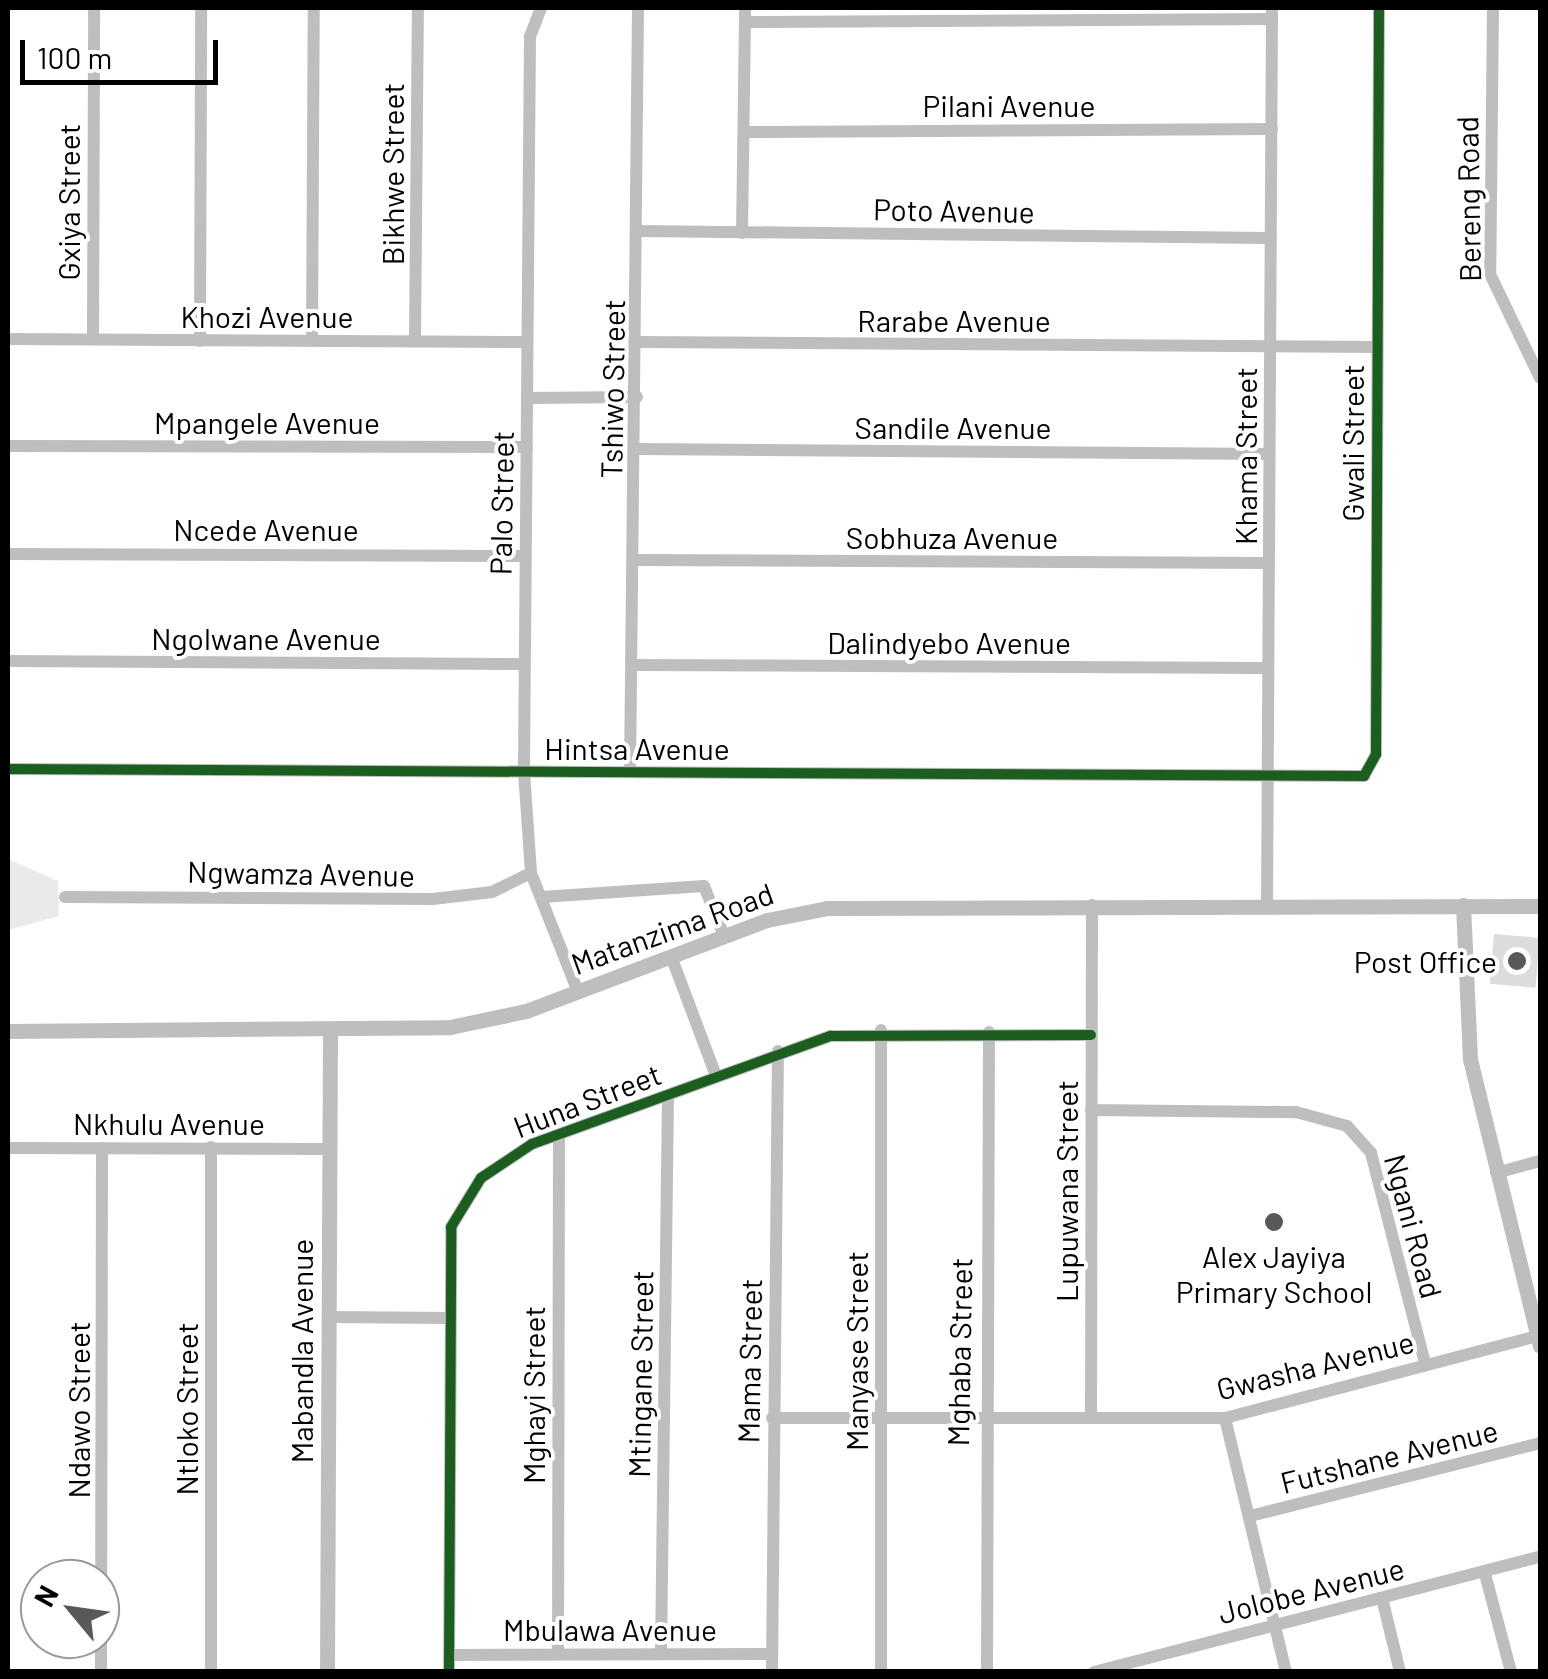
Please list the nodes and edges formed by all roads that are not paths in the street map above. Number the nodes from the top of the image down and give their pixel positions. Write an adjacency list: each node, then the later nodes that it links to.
1 (94, 8): 16 (street, Gxiya Street)
2 (201, 8): 18 (street)
3 (314, 8): 19 (street)
4 (418, 8): 20 (street, Bikhwe Street)
5 (541, 8): 21 (street, Palo Street)
6 (638, 8): 13 (street, Tshiwo Street)
7 (1379, 8): 23 (street, Gwali Street)
8 (1493, 8): 25 (street, Bereng Road)
9 (1272, 13): 10 (street); 11 (street, Khama Street)
10 (745, 15): 12 (street)
11 (1272, 129): 12 (street, Pilani Avenue); 15 (street, Khama Street)
12 (745, 132): 14 (street)
13 (639, 232): 14 (street, Poto Avenue); 22 (street, Tshiwo Street)
14 (742, 232): 15 (street, Poto Avenue)
15 (1270, 238): 24 (street, Khama Street)
16 (92, 338): 17 (street, Khozi Avenue); 18 (street, Khozi Avenue)
17 (8, 339)
18 (200, 341): 19 (street, Khozi Avenue)
19 (312, 341): 20 (street, Khozi Avenue)
20 (415, 342): 21 (street, Khozi Avenue)
21 (526, 342): 27 (street, Palo Street)
22 (638, 342): 24 (street, Rarabe Avenue); 26 (street, Tshiwo Street)
23 (1376, 346): 24 (street, Rarabe Avenue); 43 (street, Gwali Street)
24 (1270, 348): 31 (street, Khama Street)
25 (1540, 378)
26 (637, 397): 27 (street); 30 (street, Tshiwo Street)
27 (527, 398): 29 (street, Palo Street)
28 (8, 446): 29 (street, Mpangele Avenue)
29 (527, 447): 33 (street, Palo Street)
30 (637, 450): 31 (street, Sandile Avenue); 34 (street, Tshiwo Street)
31 (1269, 454): 35 (street, Khama Street)
32 (8, 554): 33 (street, Ncede Avenue)
33 (525, 556): 37 (street, Palo Street)
34 (634, 560): 35 (street, Sobhuza Avenue); 38 (street, Tshiwo Street)
35 (1270, 563): 39 (street, Khama Street)
36 (8, 661): 37 (street, Ngolwane Avenue)
37 (524, 664): 41 (street, Palo Street)
38 (632, 666): 39 (street, Dalindyebo Avenue); 42 (street, Tshiwo Street)
39 (1265, 668): 43 (street, Khama Street)
40 (8, 769): 41 (street, Hintsa Avenue)
41 (524, 772): 42 (street, Hintsa Avenue); 44 (street, Palo Street)
42 (630, 772): 43 (street, Hintsa Avenue)
43 (1266, 777): 48 (street, Khama Street)
44 (531, 873): 45 (street, Ngwamza Avenue); 46 (street, Palo Street)
45 (65, 897)
46 (542, 898): 51 (street); 53 (street, Palo Street)
47 (1092, 904): 48 (street, Matanzima Road); 51 (street, Matanzima Road); 58 (street, Lupuwana Street)
48 (1267, 905): 49 (street, Matanzima Road)
49 (1464, 905): 50 (street, Matanzima Road); 69 (street)
50 (1540, 906)
51 (724, 936): 52 (street, Matanzima Road)
52 (671, 956): 53 (street, Matanzima Road); 60 (street)
53 (578, 992): 56 (street, Matanzima Road)
54 (881, 1030): 57 (street, Huna Street); 59 (street, Huna Street); 77 (street, Manyase Street)
55 (8, 1031): 56 (street, Matanzima Road)
56 (330, 1031): 67 (street, Mabandla Avenue)
57 (989, 1032): 58 (street, Huna Street); 78 (street, Mghaba Street)
58 (1091, 1035): 62 (street, Lupuwana Street)
59 (778, 1051): 60 (street, Huna Street); 74 (street, Mama Street)
60 (716, 1076): 61 (street, Huna Street)
61 (668, 1096): 63 (street, Huna Street); 85 (street, Mtingane Street)
62 (1092, 1110): 73 (street, Ngani Road); 75 (street, Lupuwana Street)
63 (559, 1136): 71 (street, Huna Street); 86 (street, Mghayi Street)
64 (211, 1147): 66 (street, Nkhulu Avenue); 67 (street, Nkhulu Avenue); 90 (street, Ntloko Street)
65 (8, 1148): 66 (street, Nkhulu Avenue)
66 (102, 1148): 89 (street, Ndawo Street)
67 (330, 1149): 70 (street, Mabandla Avenue)
68 (1540, 1161): 69 (street)
69 (1496, 1173): 72 (street)
70 (329, 1316): 71 (street); 91 (street, Mabandla Avenue)
71 (449, 1318): 88 (street, Huna Street)
72 (1539, 1341): 73 (street, Gwasha Avenue)
73 (1425, 1363): 76 (street, Gwasha Avenue)
74 (772, 1418): 77 (street, Gwasha Avenue); 87 (street, Mama Street)
75 (1091, 1418): 76 (street, Gwasha Avenue); 78 (street, Gwasha Avenue)
76 (1225, 1418): 80 (street)
77 (880, 1419): 78 (street, Gwasha Avenue); 94 (street, Manyase Street)
78 (983, 1419): 95 (street, Mghaba Street)
79 (1540, 1443): 80 (street, Futshane Avenue)
80 (1250, 1516): 84 (street)
81 (1540, 1557): 82 (street, Jolobe Avenue)
82 (1485, 1574): 83 (street, Jolobe Avenue); 99 (street)
83 (1382, 1598): 84 (street, Jolobe Avenue); 98 (street)
84 (1274, 1623): 96 (street, Jolobe Avenue); 97 (street)
85 (660, 1653): 86 (street, Mbulawa Avenue); 87 (street, Mbulawa Avenue)
86 (558, 1654): 88 (street, Mbulawa Avenue)
87 (772, 1654): 93 (street, Mama Street)
88 (448, 1655): 92 (street, Huna Street)
89 (102, 1672)
90 (211, 1672)
91 (326, 1672)
92 (448, 1672)
93 (772, 1672)
94 (882, 1672)
95 (987, 1672)
96 (1094, 1672)
97 (1286, 1672)
98 (1400, 1672)
99 (1511, 1672)

